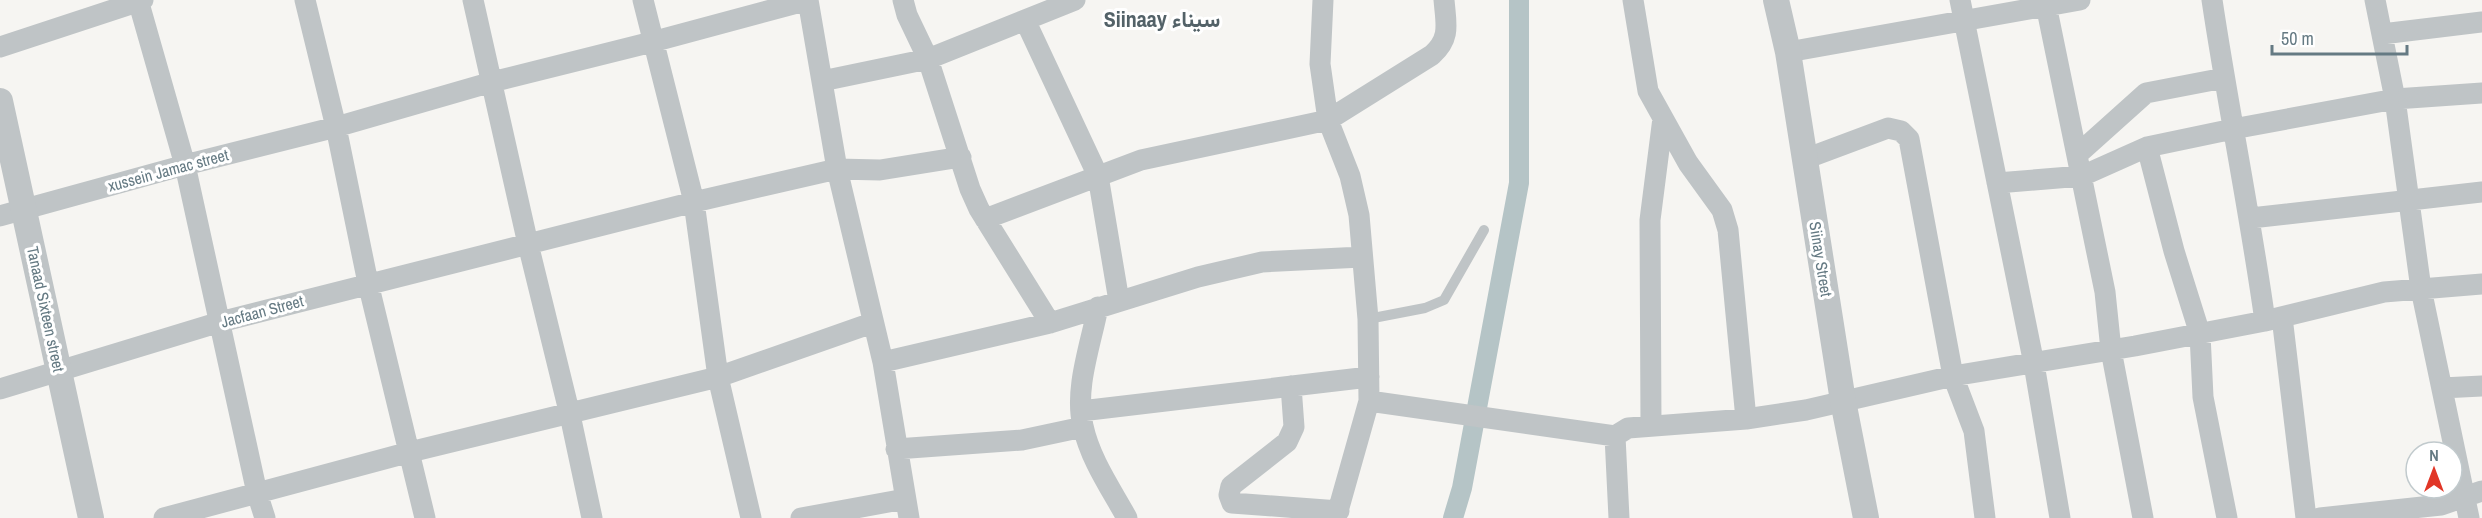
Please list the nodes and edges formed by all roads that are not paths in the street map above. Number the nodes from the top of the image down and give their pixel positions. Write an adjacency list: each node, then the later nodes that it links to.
1 (140, 0): 21 (street); 38 (street)
2 (304, 0): 32 (street)
3 (473, 0): 26 (street)
4 (643, 0): 20 (street)
5 (808, 0): 20 (street, xussein Jamac street); 25 (street)
6 (903, 0): 23 (street)
7 (1075, 0): 17 (street)
8 (1323, 0): 31 (street)
9 (1444, 0): 31 (street)
10 (1633, 0): 30 (street)
11 (1776, 0): 22 (street, Siinay Street)
12 (2080, 0): 15 (street)
13 (2212, 0): 24 (street)
14 (2375, 0): 19 (street)
15 (2046, 3): 16 (street); 35 (street)
16 (1962, 10): 22 (street); 42 (street)
17 (1025, 20): 23 (street); 40 (street)
18 (2482, 22): 19 (street)
19 (2382, 34): 28 (street)
20 (652, 42): 26 (street, xussein Jamac street); 45 (street)
21 (0, 47)
22 (1788, 52): 37 (street, Siinay Street)
23 (928, 58): 25 (street); 36 (street)
24 (2224, 78): 33 (street); 35 (street)
25 (822, 81): 39 (street)
26 (492, 82): 32 (street, xussein Jamac street); 51 (street)
27 (2482, 93): 28 (street)
28 (2395, 99): 33 (street); 44 (street)
29 (0, 101): 46 (street, Tanaad Sixteen street)
30 (1663, 118): 79 (street); 80 (street)
31 (1328, 120): 40 (street); 52 (street)
32 (336, 128): 38 (street, xussein Jamac street); 53 (street)
33 (2233, 129): 34 (street); 49 (street)
34 (2147, 147): 41 (street); 63 (street)
35 (2078, 154): 41 (street)
36 (961, 157): 39 (street, Jacfaan Street); 48 (street)
37 (1805, 159): 68 (street); 76 (street, Siinay Street)
38 (185, 165): 46 (street, xussein Jamac street); 60 (street)
39 (837, 169): 45 (street, Jacfaan Street); 61 (street)
40 (1098, 176): 48 (street); 56 (street)
41 (2082, 176): 42 (street); 64 (street)
42 (1997, 183): 66 (street)
43 (2482, 192): 44 (street)
44 (2410, 200): 49 (street); 55 (street)
45 (693, 202): 51 (street, Jacfaan Street); 69 (street)
46 (24, 208): 47 (street, xussein Jamac street); 67 (street, Tanaad Sixteen street)
47 (0, 216)
48 (985, 219): 62 (street)
49 (2251, 219): 59 (street)
50 (1484, 231): 58 (lane)
51 (528, 244): 53 (street, Jacfaan Street); 77 (street)
52 (1362, 256): 56 (street); 58 (street)
53 (368, 284): 60 (street, Jacfaan Street); 83 (street)
54 (2482, 284): 55 (street)
55 (2421, 289): 59 (street); 73 (street)
56 (1119, 301): 57 (street)
57 (1098, 308): 62 (street); 78 (street)
58 (1368, 319): 70 (street)
59 (2274, 319): 63 (street); 103 (street)
60 (220, 322): 67 (street, Jacfaan Street); 84 (street)
61 (872, 323): 65 (street); 69 (street)
62 (1050, 323): 65 (street)
63 (2200, 334): 64 (street); 102 (street)
64 (2111, 350): 66 (street); 101 (street)
65 (883, 362): 82 (street)
66 (2034, 364): 68 (street); 100 (street)
67 (59, 371): 74 (street, Jacfaan Street); 90 (street, Tanaad Sixteen street)
68 (1953, 376): 76 (street); 99 (street)
69 (718, 377): 77 (street); 95 (street)
70 (1369, 377): 71 (street); 75 (street)
71 (1291, 386): 78 (street); 88 (street)
72 (2482, 386): 73 (street)
73 (2442, 388): 85 (street)
74 (0, 389)
75 (1369, 401): 81 (street); 88 (street)
76 (1843, 402): 79 (street); 98 (street, Siinay Street)
77 (570, 415): 83 (street); 94 (street)
78 (1082, 419): 82 (street); 89 (street)
79 (1746, 419): 80 (street)
80 (1651, 425): 81 (street)
81 (1615, 436): 97 (street)
82 (896, 449): 86 (street)
83 (410, 452): 84 (street); 93 (street)
84 (257, 493): 91 (street); 92 (street)
85 (2473, 494): 87 (street); 105 (street)
86 (907, 508): 96 (street)
87 (2395, 514): 104 (street)
88 (1338, 515)
89 (1119, 516)
90 (91, 518)
91 (164, 518)
92 (265, 518)
93 (425, 518)
94 (592, 518)
95 (751, 518)
96 (801, 518)
97 (1619, 518)
98 (1866, 518)
99 (1985, 518)
100 (2060, 518)
101 (2143, 518)
102 (2227, 518)
103 (2306, 518)
104 (2320, 518)
105 (2469, 518)

